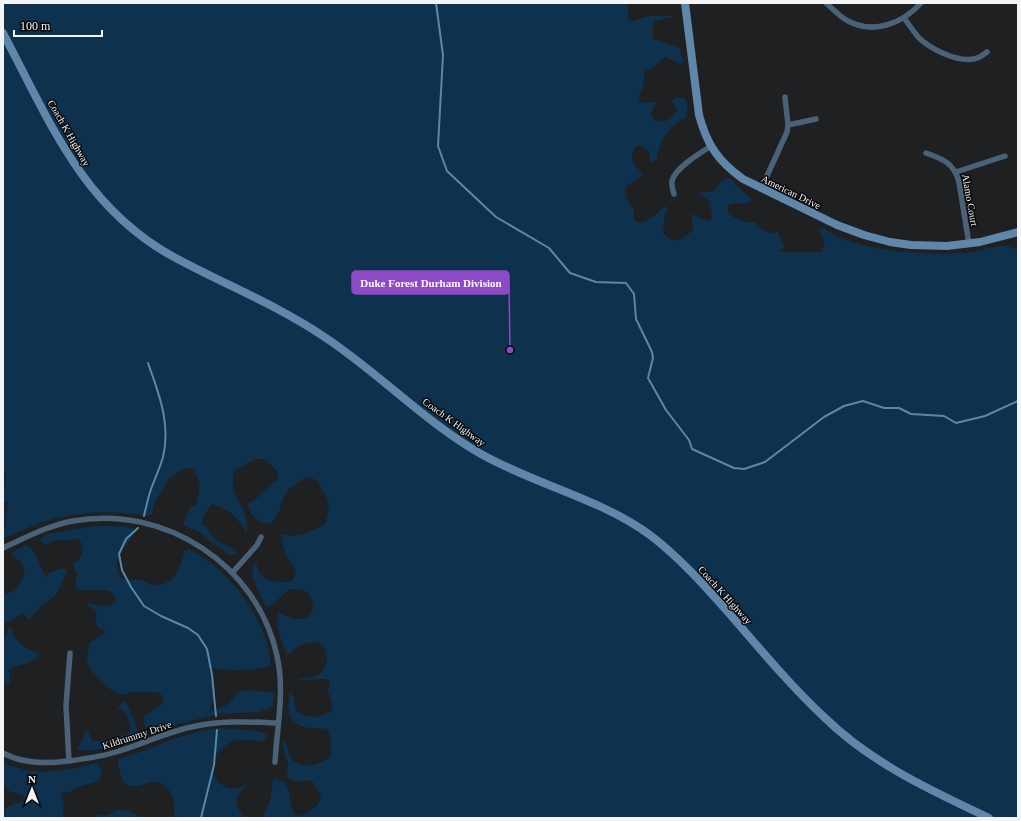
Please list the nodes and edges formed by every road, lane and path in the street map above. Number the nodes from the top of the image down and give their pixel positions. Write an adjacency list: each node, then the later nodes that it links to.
1 (686, 3): 10 (street, American Drive)
2 (826, 3): 4 (street)
3 (921, 3): 4 (street)
4 (904, 18): 6 (street)
5 (4, 40): 26 (street, Coach K Highway)
6 (987, 52)
7 (785, 96): 9 (street)
8 (816, 119): 9 (street)
9 (788, 125): 14 (street)
10 (711, 146): 14 (street, American Drive); 15 (street)
11 (926, 153): 13 (street, Alamo Court)
12 (1005, 156): 13 (street)
13 (956, 172): 17 (street, Alamo Court)
14 (761, 188): 17 (street, American Drive)
15 (674, 194)
16 (1018, 232): 17 (street, American Drive)
17 (968, 244)
18 (261, 537): 20 (street)
19 (3, 548): 20 (street)
20 (233, 572): 22 (street)
21 (70, 653): 24 (street)
22 (278, 723): 24 (street, Kildrummy Drive); 25 (street)
23 (3, 753): 24 (street, Kildrummy Drive)
24 (69, 761)
25 (275, 762)
26 (989, 818)

